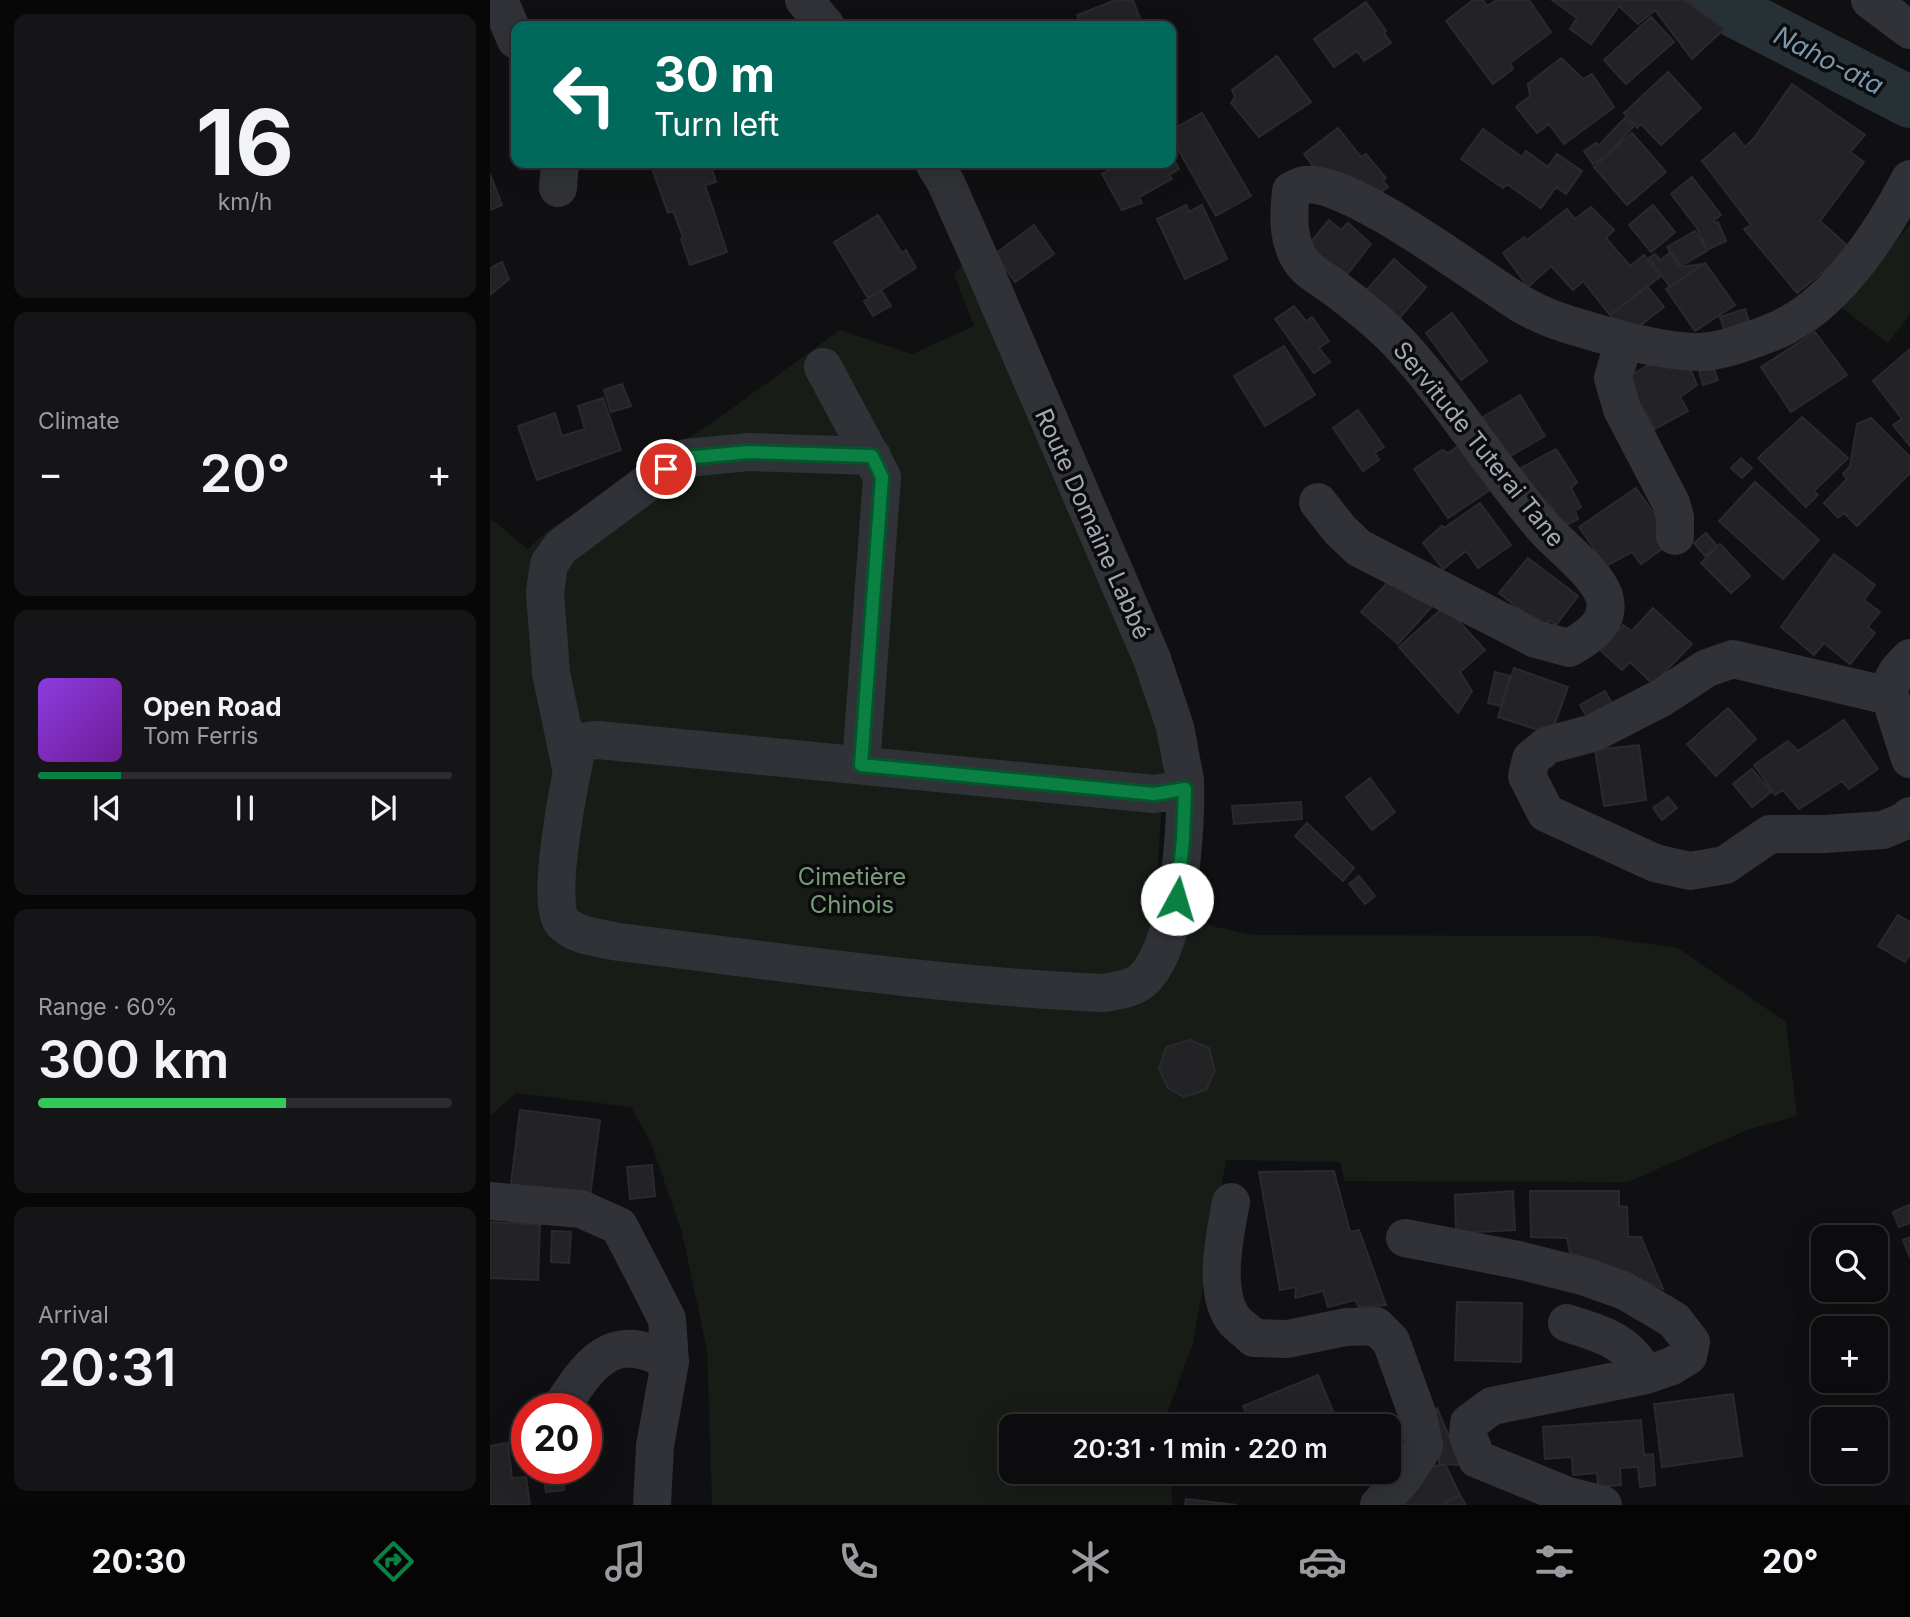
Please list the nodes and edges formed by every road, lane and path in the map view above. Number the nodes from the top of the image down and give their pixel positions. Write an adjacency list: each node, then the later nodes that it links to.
1 (499, 0): 5 (street)
2 (804, 0): 4 (street)
3 (1870, 0): 6 (street)
4 (822, 21)
5 (511, 28)
6 (1910, 30)
7 (937, 168): 19 (street, Route Domaine Labbé)
8 (1910, 179): 9 (street, Servitude Tuterai Tane)
9 (1624, 341): 12 (street, Servitude Tuterai Tane); 13 (street)
10 (823, 367): 11 (street)
11 (872, 456): 17 (street); 18 (street)
12 (1318, 502)
13 (1675, 536)
14 (1910, 658): 15 (street)
15 (1889, 696): 16 (street); 20 (street)
16 (1910, 759)
17 (861, 765): 18 (street); 19 (street)
18 (571, 768): 19 (street, Route Domaine Labbé)
19 (1185, 789)
20 (1910, 816)
21 (490, 1201): 25 (street)
22 (1231, 1202): 29 (street)
23 (1405, 1238): 26 (street)
24 (1567, 1324): 26 (street)
25 (670, 1362): 27 (street); 28 (street)
26 (1646, 1375): 30 (street)
27 (570, 1393)
28 (652, 1505)
29 (1379, 1505)
30 (1603, 1505)

